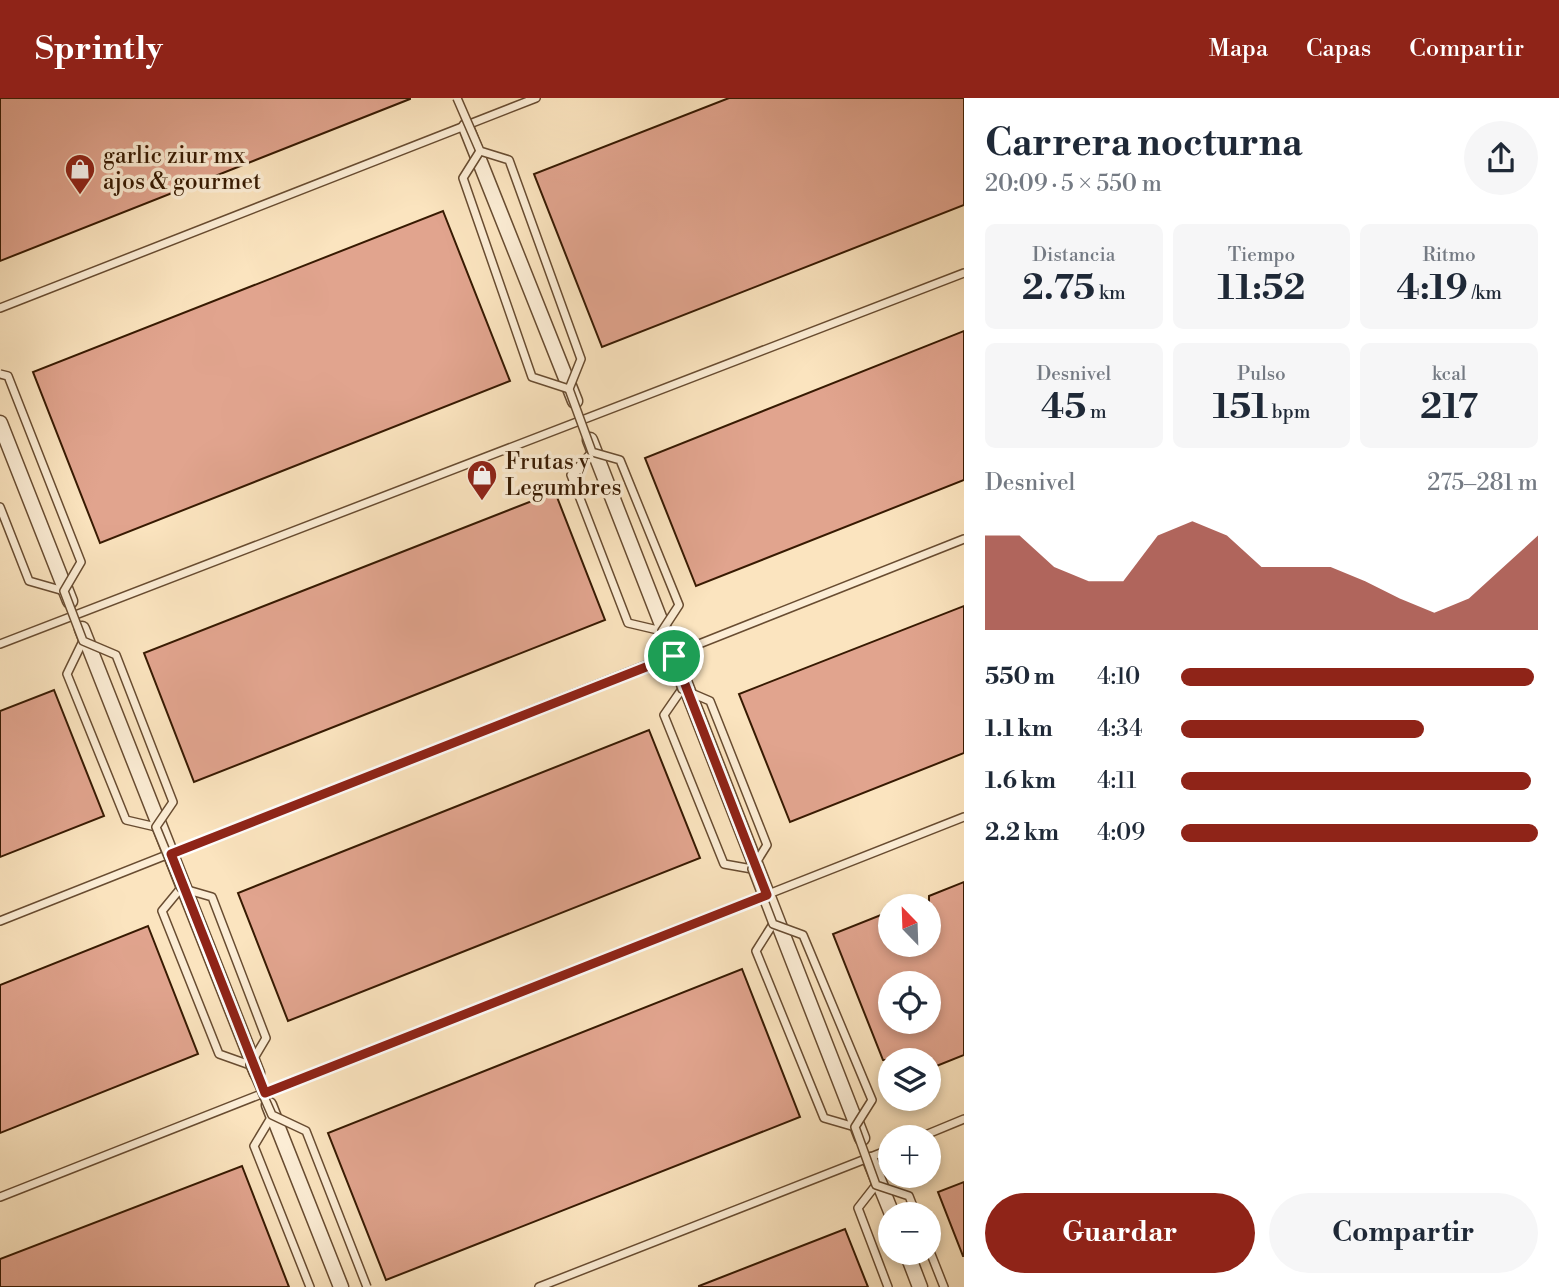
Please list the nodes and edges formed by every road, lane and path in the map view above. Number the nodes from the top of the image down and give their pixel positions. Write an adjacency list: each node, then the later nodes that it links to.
1 (456, 98): 3 (street); 4 (lane, bridge)
2 (536, 98): 3 (lane)
3 (466, 125): 6 (lane); 9 (street)
4 (480, 151): 8 (lane, bridge); 8 (lane, bridge)
5 (964, 273): 9 (lane)
6 (0, 308)
7 (0, 374): 14 (lane, bridge)
8 (569, 389): 11 (lane, bridge)
9 (582, 419): 15 (lane); 19 (street)
10 (0, 423): 15 (street)
11 (592, 452): 16 (lane, bridge); 16 (lane)
12 (0, 507): 14 (lane)
13 (964, 539): 19 (lane)
14 (64, 591): 17 (lane, bridge)
15 (75, 614): 18 (lane); 23 (street)
16 (662, 631): 20 (lane, bridge)
17 (83, 640): 22 (lane, bridge); 22 (lane)
18 (0, 644)
19 (674, 656): 23 (lane); 26 (street)
20 (682, 689): 24 (lane, bridge); 24 (lane)
21 (964, 817): 26 (lane)
22 (156, 827): 25 (lane, bridge)
23 (171, 854): 27 (lane); 30 (street)
24 (752, 869): 28 (lane, bridge)
25 (181, 888): 29 (lane, bridge); 29 (lane)
26 (767, 895): 30 (lane); 36 (street)
27 (0, 921)
28 (773, 924): 33 (lane, bridge); 33 (lane)
29 (250, 1065): 31 (lane, bridge)
30 (265, 1093): 38 (lane); 44 (street)
31 (272, 1115): 43 (lane); 45 (lane, bridge)
32 (964, 1119): 34 (lane)
33 (855, 1127): 37 (lane, bridge)
34 (941, 1128)
35 (878, 1154): 36 (lane)
36 (869, 1158): 39 (street); 46 (lane)
37 (876, 1185): 40 (lane, bridge); 47 (lane)
38 (0, 1197)
39 (886, 1202)
40 (911, 1202)
41 (911, 1265): 48 (street)
42 (935, 1265): 49 (lane)
43 (310, 1287)
44 (341, 1287)
45 (366, 1287)
46 (539, 1287)
47 (888, 1287)
48 (920, 1287)
49 (944, 1287)

